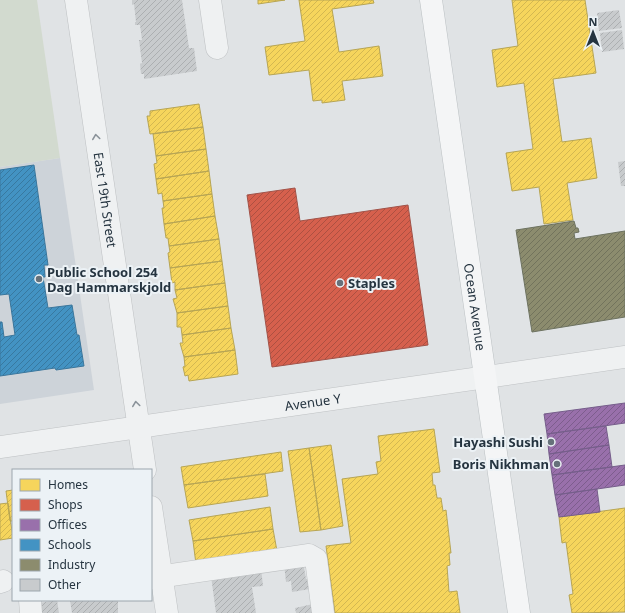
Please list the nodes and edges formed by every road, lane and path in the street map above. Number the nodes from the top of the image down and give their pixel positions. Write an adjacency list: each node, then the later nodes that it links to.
1 (76, 0): 7 (street, East 19th Street, one-way to 1)
2 (210, 0): 4 (street)
3 (431, 0): 6 (main road, Ocean Avenue)
4 (217, 48)
5 (625, 357): 6 (street, Avenue Y)
6 (485, 377): 7 (street, Avenue Y); 16 (main road, Ocean Avenue)
7 (139, 427): 8 (street, Avenue Y); 9 (street, East 19th Street)
8 (0, 447)
9 (145, 469)
10 (152, 521): 11 (street)
11 (156, 577): 14 (street); 15 (street)
12 (30, 601): 13 (street)
13 (32, 613)
14 (167, 613)
15 (323, 613)
16 (519, 613)

